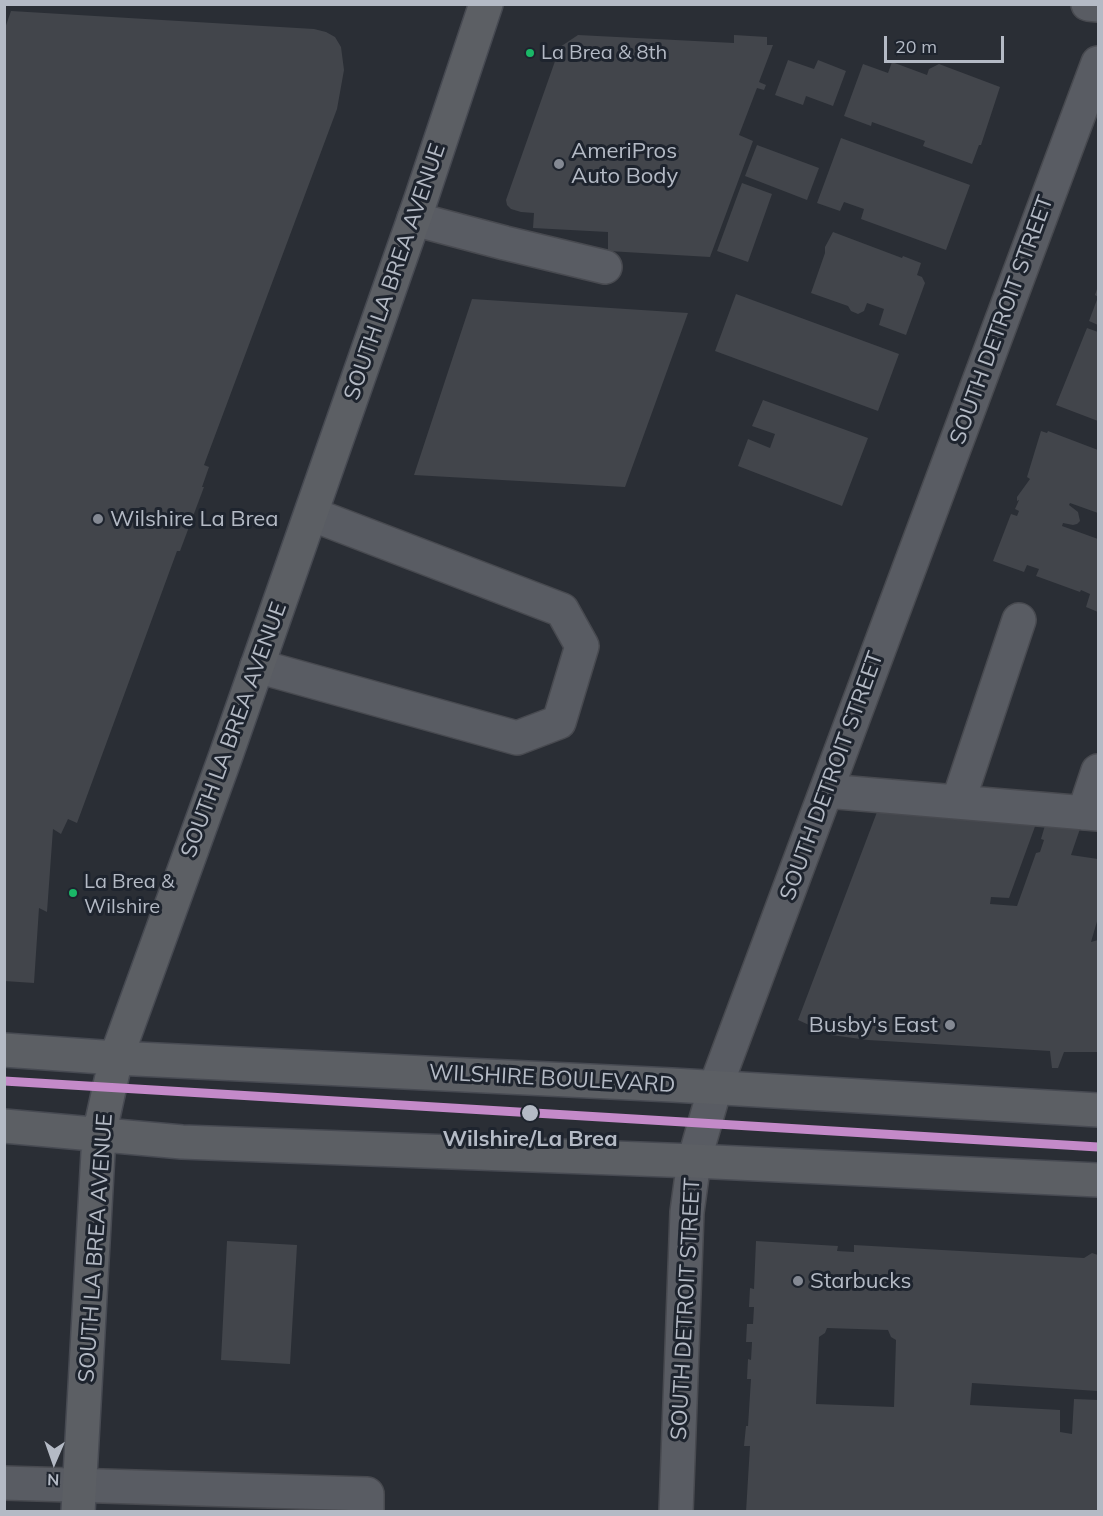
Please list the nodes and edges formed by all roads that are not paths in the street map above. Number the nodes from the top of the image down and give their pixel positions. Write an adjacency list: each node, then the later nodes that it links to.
1 (486, 4): 5 (main road, SOUTH LA BREA AVENUE)
2 (1089, 4): 3 (street)
3 (1098, 5)
4 (1098, 63): 11 (street, SOUTH DETROIT STREET)
5 (414, 219): 6 (street); 7 (main road, SOUTH LA BREA AVENUE)
6 (605, 267)
7 (311, 514): 9 (main road, SOUTH LA BREA AVENUE); 9 (street)
8 (1019, 620): 12 (street)
9 (258, 666): 15 (main road, SOUTH LA BREA AVENUE)
10 (1098, 771): 13 (street)
11 (826, 791): 12 (street); 16 (street, SOUTH DETROIT STREET)
12 (958, 802): 13 (street)
13 (1091, 813)
14 (4, 1050): 15 (main road, WILSHIRE BOULEVARD)
15 (116, 1058): 16 (main road, WILSHIRE BOULEVARD); 19 (main road, SOUTH LA BREA AVENUE)
16 (715, 1088): 17 (main road, WILSHIRE BOULEVARD); 20 (street, SOUTH DETROIT STREET)
17 (1098, 1110)
18 (4, 1126): 19 (main road)
19 (99, 1135): 20 (main road); 23 (main road, SOUTH LA BREA AVENUE)
20 (694, 1161): 21 (main road); 25 (street, SOUTH DETROIT STREET)
21 (1098, 1180)
22 (4, 1483): 23 (street)
23 (80, 1498): 24 (street)
24 (367, 1512)
25 (676, 1512)

